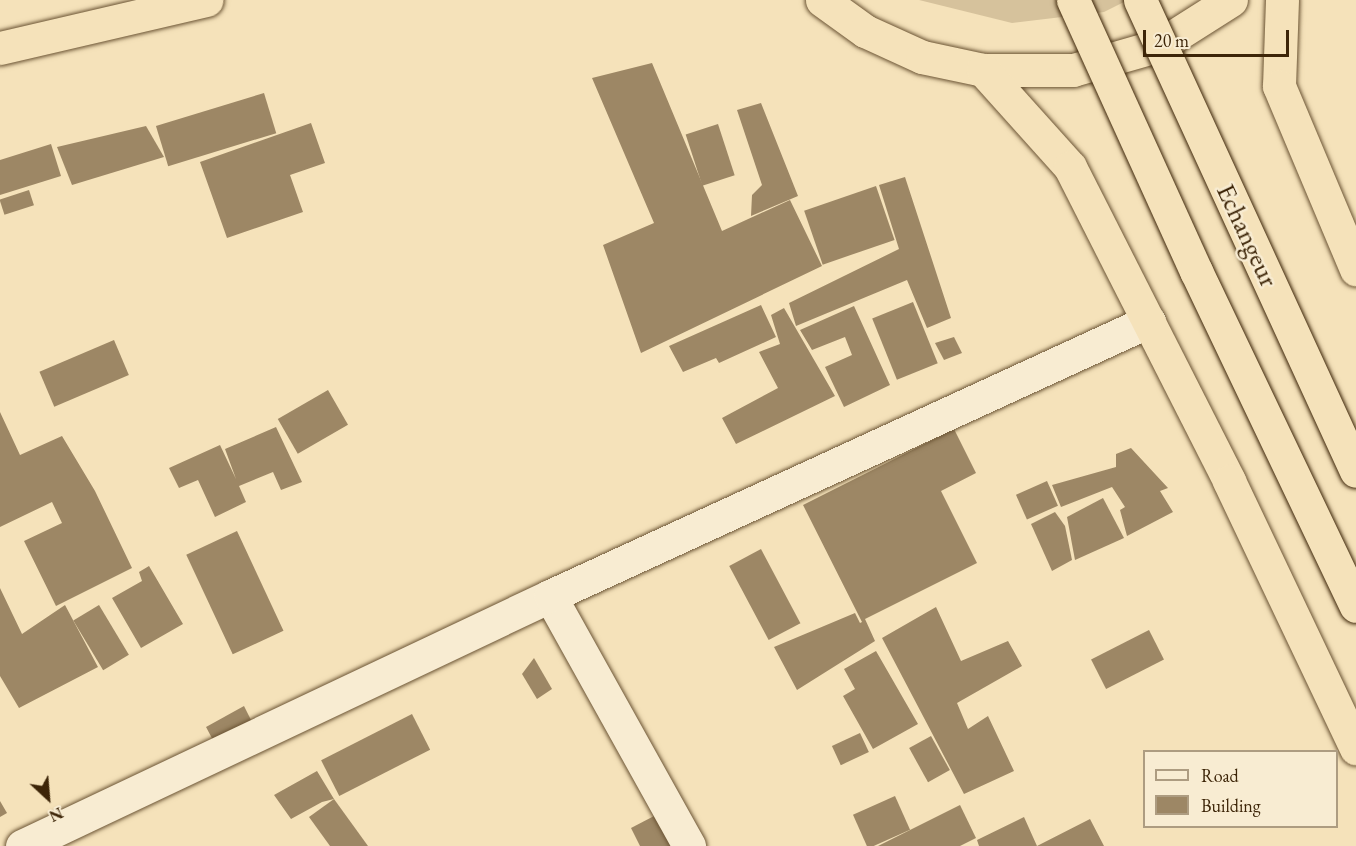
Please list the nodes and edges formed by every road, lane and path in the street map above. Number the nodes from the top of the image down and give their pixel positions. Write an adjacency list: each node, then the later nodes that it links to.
1 (207, 0): 7 (main road)
2 (822, 0): 8 (main road)
3 (1073, 0): 13 (main road, bridge)
4 (1140, 0): 11 (main road, Echangeur, bridge)
5 (1232, 0): 8 (main road)
6 (1282, 0): 9 (main road)
7 (0, 48)
8 (982, 70): 10 (main road)
9 (1356, 268)
10 (1149, 321): 12 (street); 14 (main road)
11 (1356, 471)
12 (550, 596): 15 (street); 16 (street)
13 (1356, 606)
14 (1356, 748)
15 (22, 846)
16 (689, 846)

